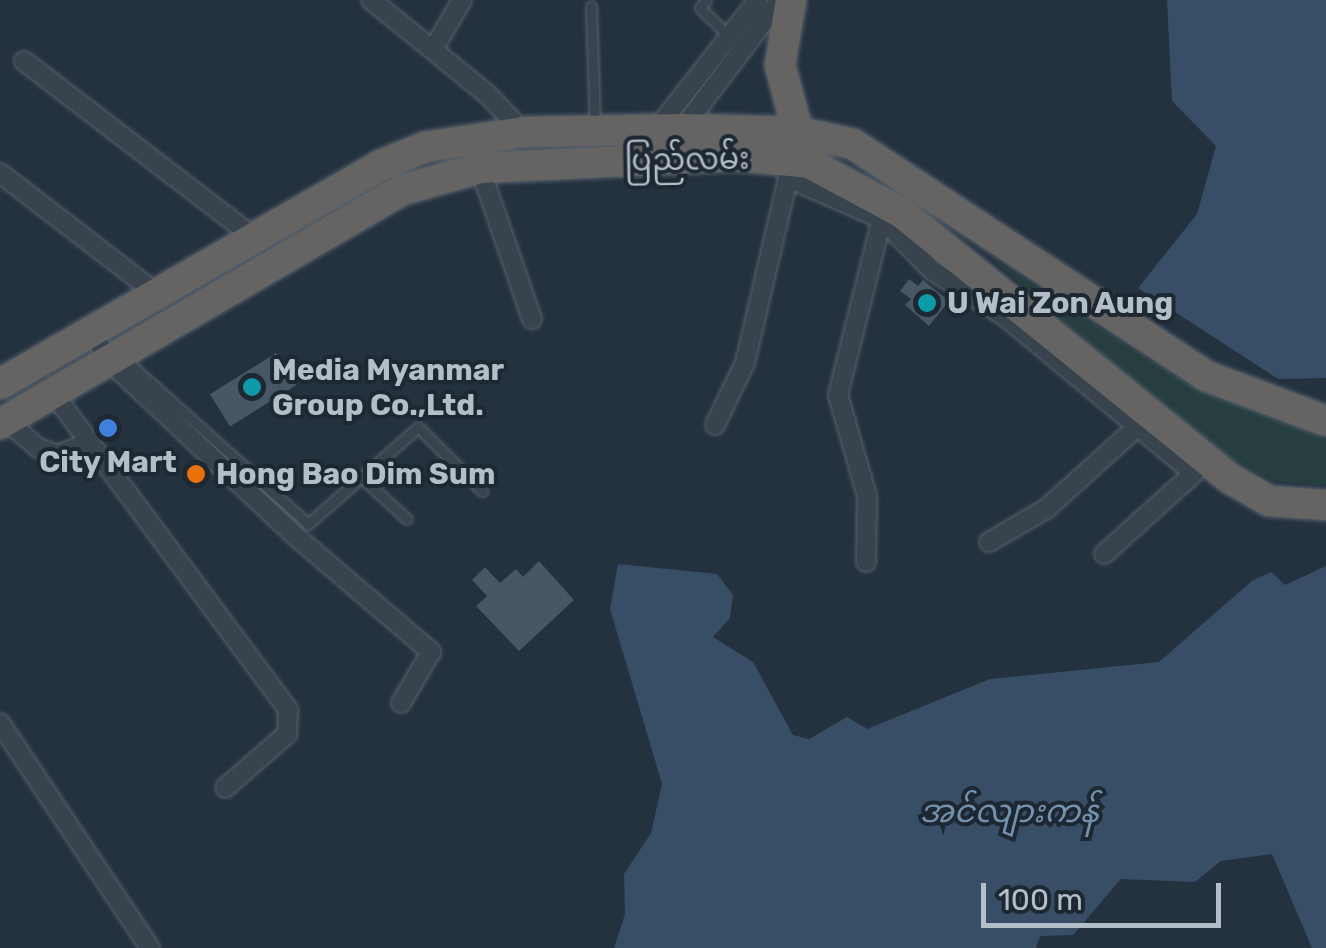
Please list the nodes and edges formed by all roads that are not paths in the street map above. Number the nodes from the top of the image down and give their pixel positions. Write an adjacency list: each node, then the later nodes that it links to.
1 (371, 0): 9 (street)
2 (462, 0): 9 (street)
3 (706, 0): 8 (lane)
4 (758, 0): 8 (street)
5 (780, 0): 14 (street)
6 (791, 0): 13 (highway)
7 (591, 6): 11 (lane)
8 (729, 36): 14 (street)
9 (434, 48): 12 (street)
10 (24, 61): 18 (street)
11 (595, 131): 12 (highway, ပြည်လမ်း); 14 (highway, ပြည်လမ်း)
12 (523, 132): 18 (highway, ပြည်လမ်း)
13 (798, 132): 14 (highway, ပြည်လမ်း); 26 (highway, ပြည်လမ်း)
14 (673, 140): 15 (highway, ပြည်လမ်း); 25 (highway, ပြည်လမ်း)
15 (480, 168): 20 (street); 22 (highway, ပြည်လမ်း)
16 (0, 173): 19 (street)
17 (882, 219): 25 (street); 28 (street); 36 (street)
18 (253, 237): 19 (highway, ပြည်လမ်း)
19 (156, 293): 21 (highway, ပြည်လမ်း)
20 (532, 319)
21 (90, 330): 22 (street); 23 (highway, ပြည်လမ်း)
22 (113, 357): 24 (highway, ပြည်လမ်း); 30 (lane); 37 (street)
23 (0, 384)
24 (53, 393): 27 (highway, ပြည်လမ်း); 29 (street)
25 (1139, 416): 32 (highway, ပြည်လမ်း); 34 (street); 35 (street)
26 (1326, 420)
27 (3, 422): 29 (street)
28 (715, 425)
29 (87, 443): 39 (street)
30 (361, 477): 31 (lane); 33 (lane)
31 (482, 492)
32 (1326, 505)
33 (406, 519)
34 (988, 542)
35 (1104, 554)
36 (866, 562)
37 (401, 703)
38 (0, 723): 40 (street)
39 (226, 788)
40 (150, 948)

